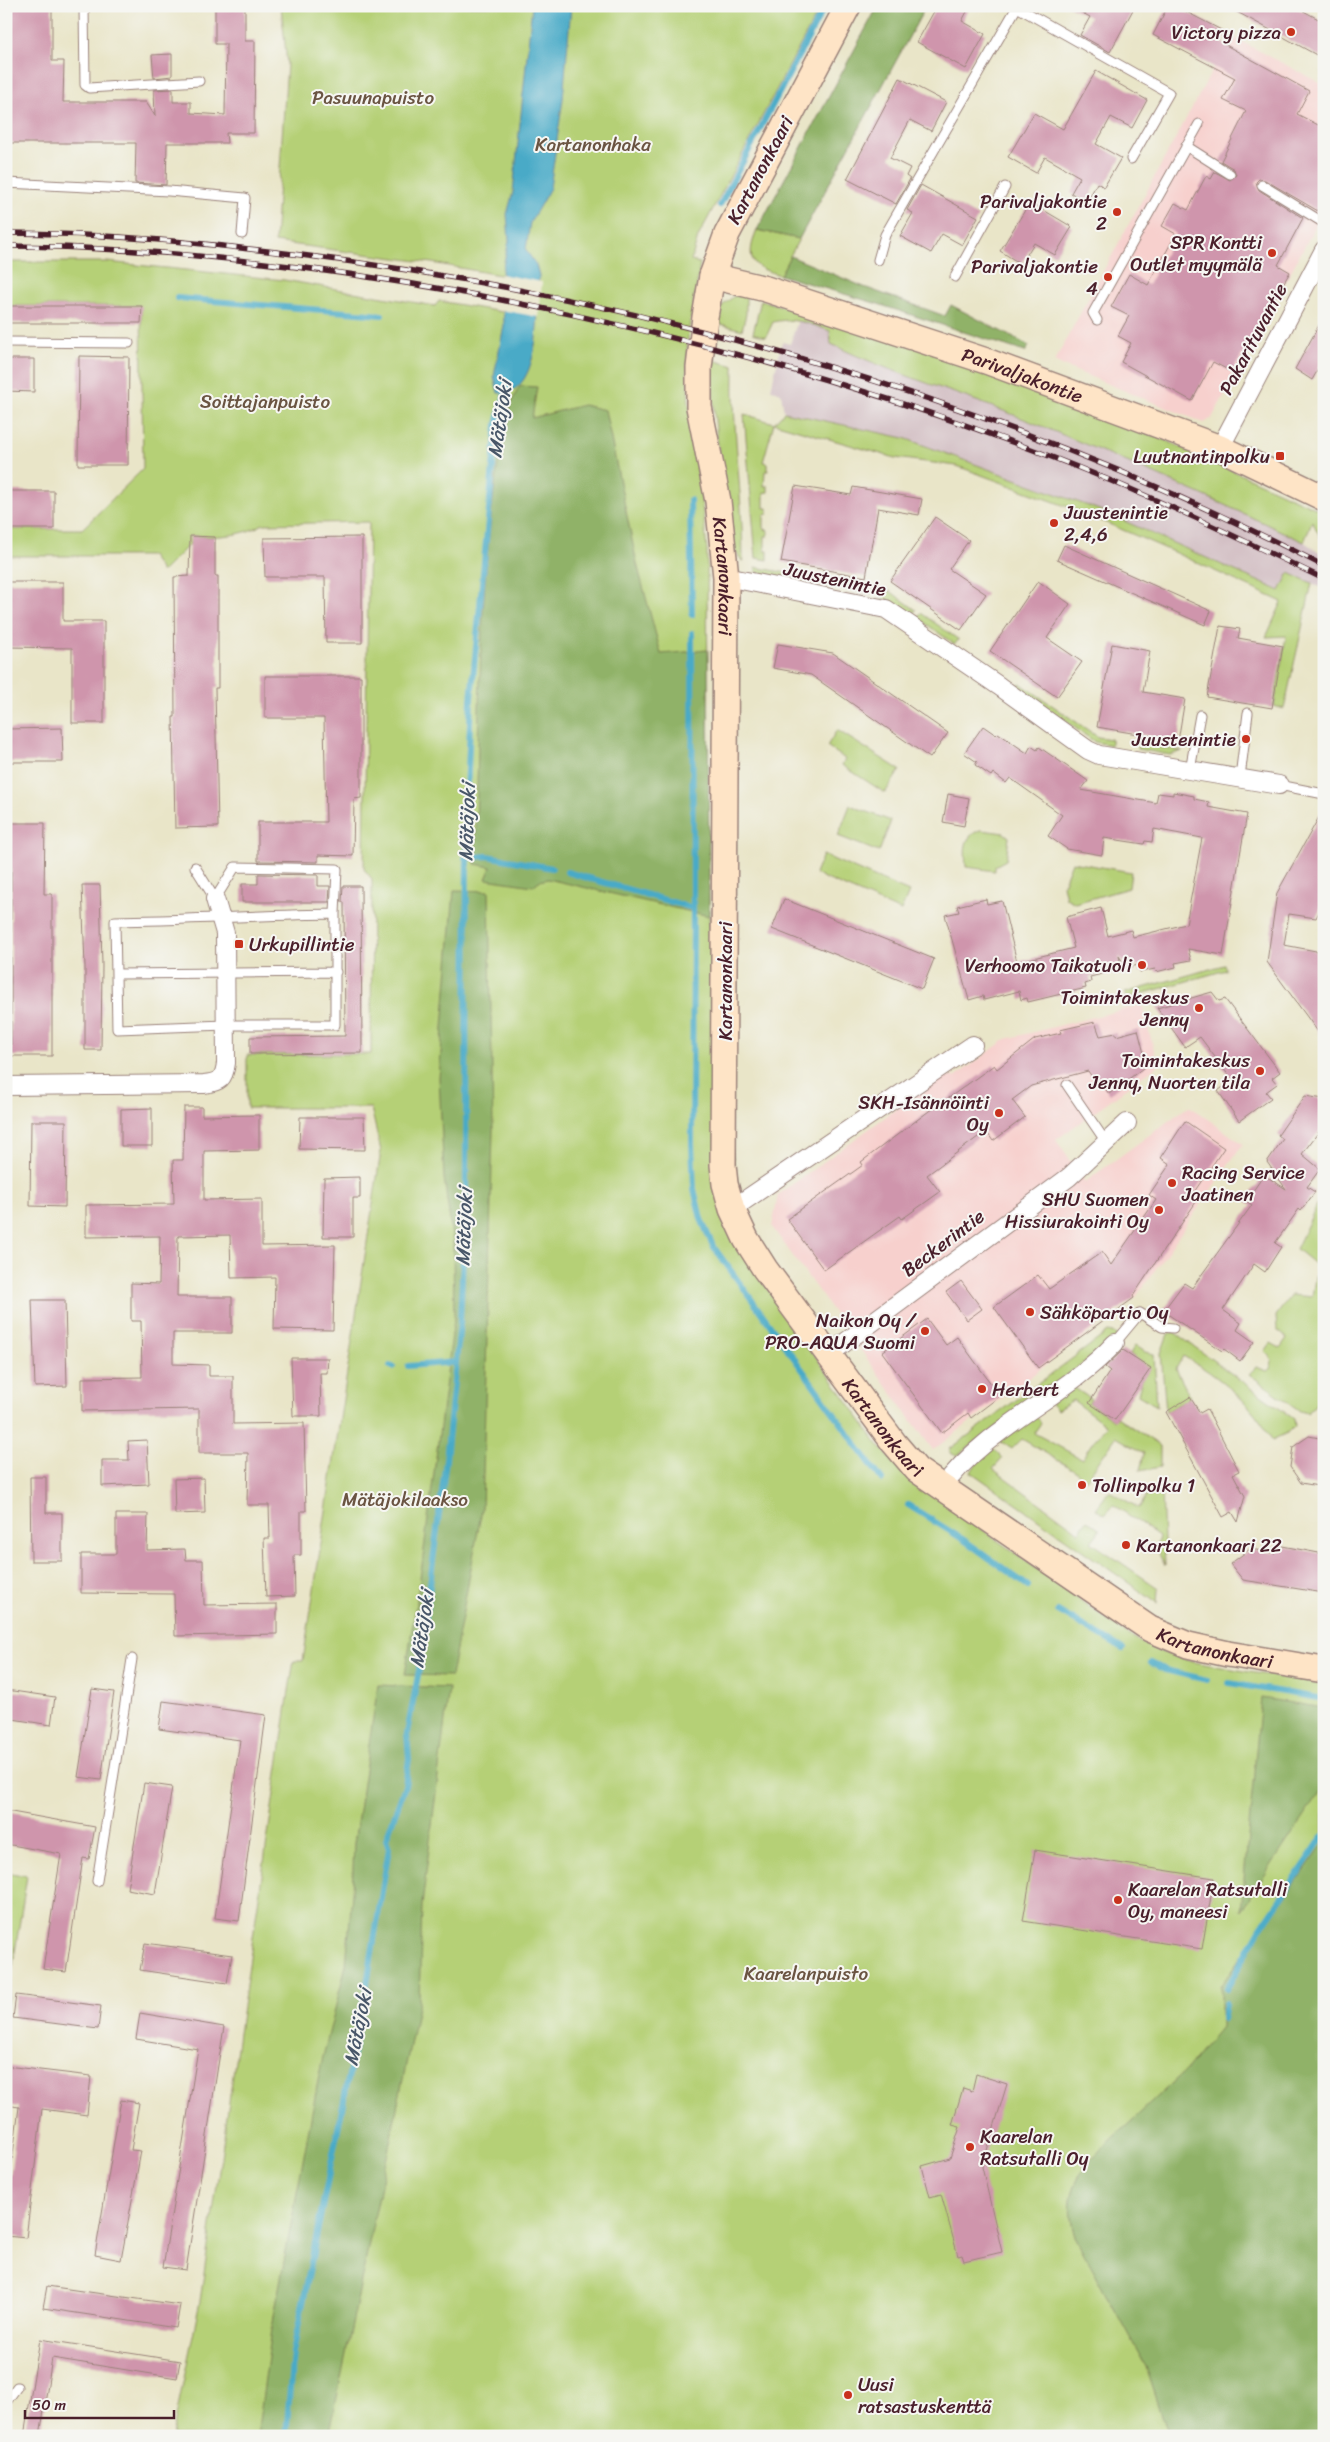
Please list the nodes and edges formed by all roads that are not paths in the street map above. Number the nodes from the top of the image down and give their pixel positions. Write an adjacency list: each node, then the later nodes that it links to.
1 (84, 6): 3 (lane)
2 (848, 6): 15 (street, Kartanonkaari)
3 (199, 81)
4 (1199, 124): 5 (lane)
5 (1186, 146): 7 (lane); 17 (lane)
6 (1131, 159): 14 (lane)
7 (1230, 174)
8 (6, 183): 12 (lane)
9 (1262, 185): 11 (lane)
10 (1005, 188): 16 (lane)
11 (1324, 223)
12 (242, 234)
13 (1324, 250): 20 (street, Pakarituvantie)
14 (878, 260)
15 (712, 276): 20 (street, Parivaljakontie); 22 (street, Kartanonkaari)
16 (955, 277)
17 (1097, 320)
18 (6, 342): 19 (lane)
19 (129, 343)
20 (1220, 448): 21 (street, Parivaljakontie)
21 (1324, 498)
22 (726, 578): 25 (street, Juustenintie); 42 (street, Kartanonkaari)
23 (1248, 712): 26 (lane)
24 (1200, 715): 25 (lane)
25 (1190, 770): 26 (street, Juustenintie)
26 (1240, 777): 27 (street, Juustenintie)
27 (1279, 785): 28 (lane)
28 (1324, 794)
29 (195, 867): 30 (lane)
30 (215, 899): 31 (lane); 32 (street)
31 (335, 914): 32 (lane); 34 (lane)
32 (221, 919): 33 (street); 35 (lane)
33 (225, 972): 34 (lane); 35 (lane); 36 (street)
34 (336, 972): 36 (lane)
35 (116, 974): 36 (lane)
36 (226, 1025): 39 (street)
37 (973, 1045): 42 (street)
38 (1067, 1085): 41 (lane)
39 (6, 1086)
40 (1127, 1123): 41 (street, Beckerintie)
41 (1106, 1142): 45 (street, Beckerintie)
42 (732, 1209): 45 (street, Kartanonkaari)
43 (1172, 1328): 44 (lane)
44 (1115, 1343): 46 (street)
45 (828, 1355): 46 (street, Kartanonkaari)
46 (943, 1487): 48 (street, Kartanonkaari)
47 (132, 1659): 49 (lane)
48 (1324, 1670)
49 (97, 1881)
50 (16, 2387): 51 (lane)
51 (6, 2402)

